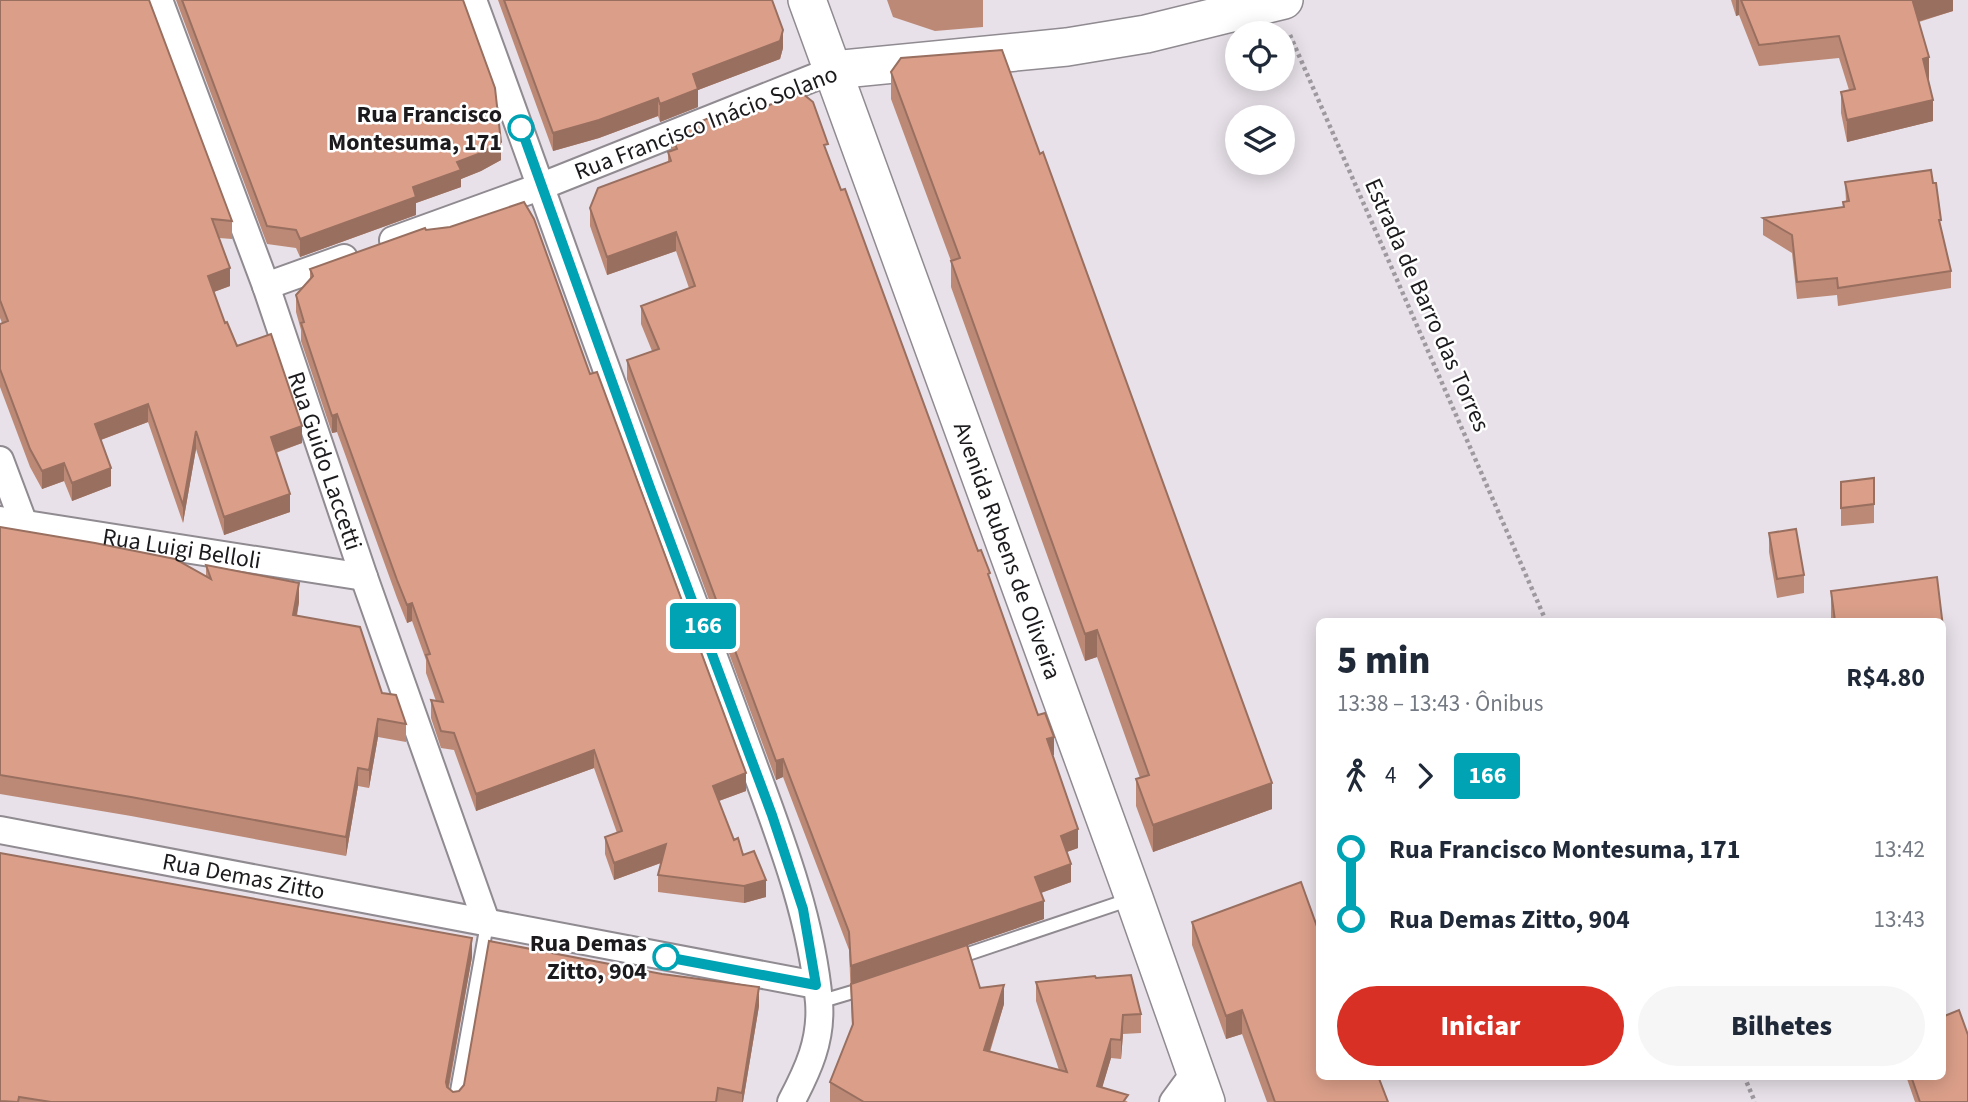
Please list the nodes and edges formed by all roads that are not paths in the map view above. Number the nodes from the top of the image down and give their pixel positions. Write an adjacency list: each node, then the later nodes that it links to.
1 (159, 0): 7 (street, Rua Guido Laccetti)
2 (473, 0): 6 (street)
3 (807, 0): 5 (main road, Avenida Rubens de Oliveira)
4 (1280, 1): 5 (main road, Rua Francisco Inácio Solano)
5 (833, 70): 6 (street, Rua Francisco Inácio Solano); 12 (main road, Avenida Rubens de Oliveira)
6 (542, 186): 7 (street, Rua Francisco Inácio Solano); 16 (street)
7 (266, 286): 10 (street, Rua Guido Laccetti)
8 (0, 460): 9 (street)
9 (12, 522): 10 (street, Rua Luigi Belloli)
10 (365, 577): 13 (street, Rua Guido Laccetti)
11 (0, 830): 13 (street, Rua Demas Zitto)
12 (1134, 898): 14 (lane); 17 (main road, Avenida Rubens de Oliveira)
13 (487, 924): 16 (street, Rua Demas Zitto); 18 (lane)
14 (938, 964)
15 (873, 986): 16 (lane)
16 (818, 993): 19 (street)
17 (1201, 1087): 20 (street)
18 (455, 1102)
19 (791, 1102)
20 (1173, 1102)

